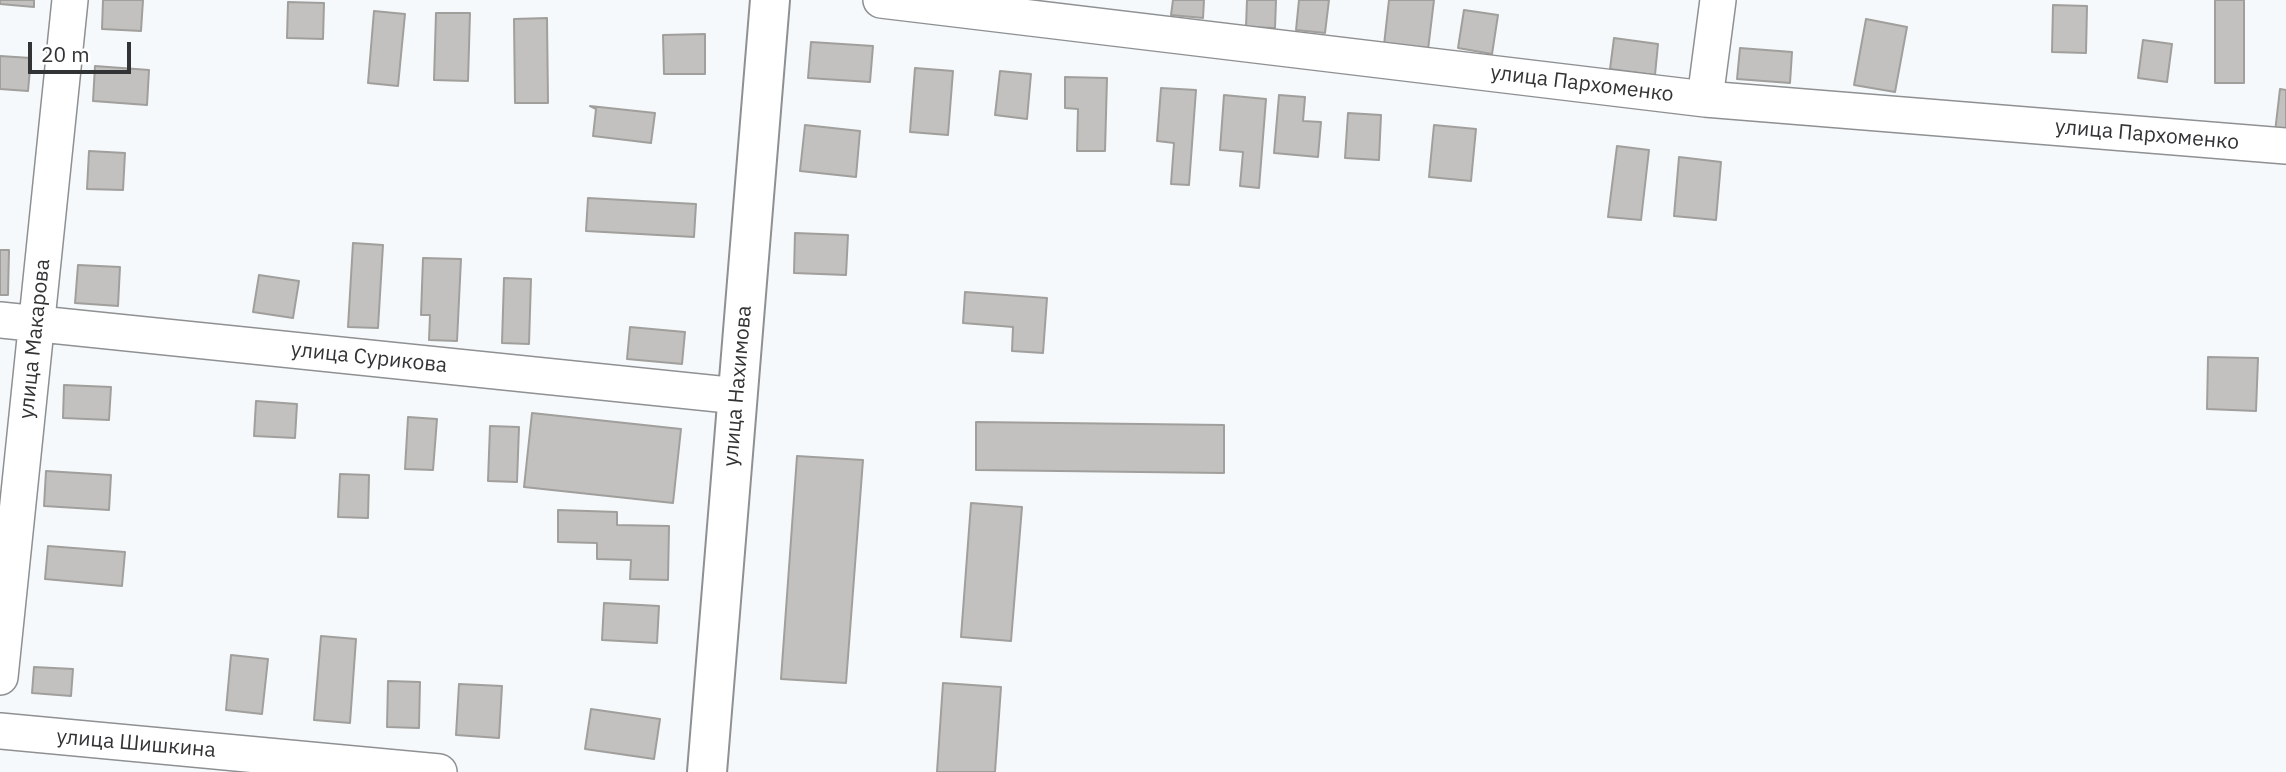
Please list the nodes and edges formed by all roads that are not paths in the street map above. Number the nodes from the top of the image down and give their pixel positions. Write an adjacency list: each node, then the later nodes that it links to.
1 (70, 0): 8 (street, улица Макарова)
2 (770, 0): 9 (street, улица Нахимова)
3 (881, 0): 5 (street, улица Пархоменко)
4 (1718, 0): 5 (street)
5 (1705, 99): 6 (street, улица Пархоменко)
6 (2286, 146)
7 (0, 320): 8 (street, улица Сурикова)
8 (37, 324): 9 (street, улица Сурикова); 10 (street, улица Макарова)
9 (738, 396): 13 (street, улица Нахимова)
10 (0, 677)
11 (0, 732): 12 (street, улица Шишкина)
12 (439, 772)
13 (707, 772)

